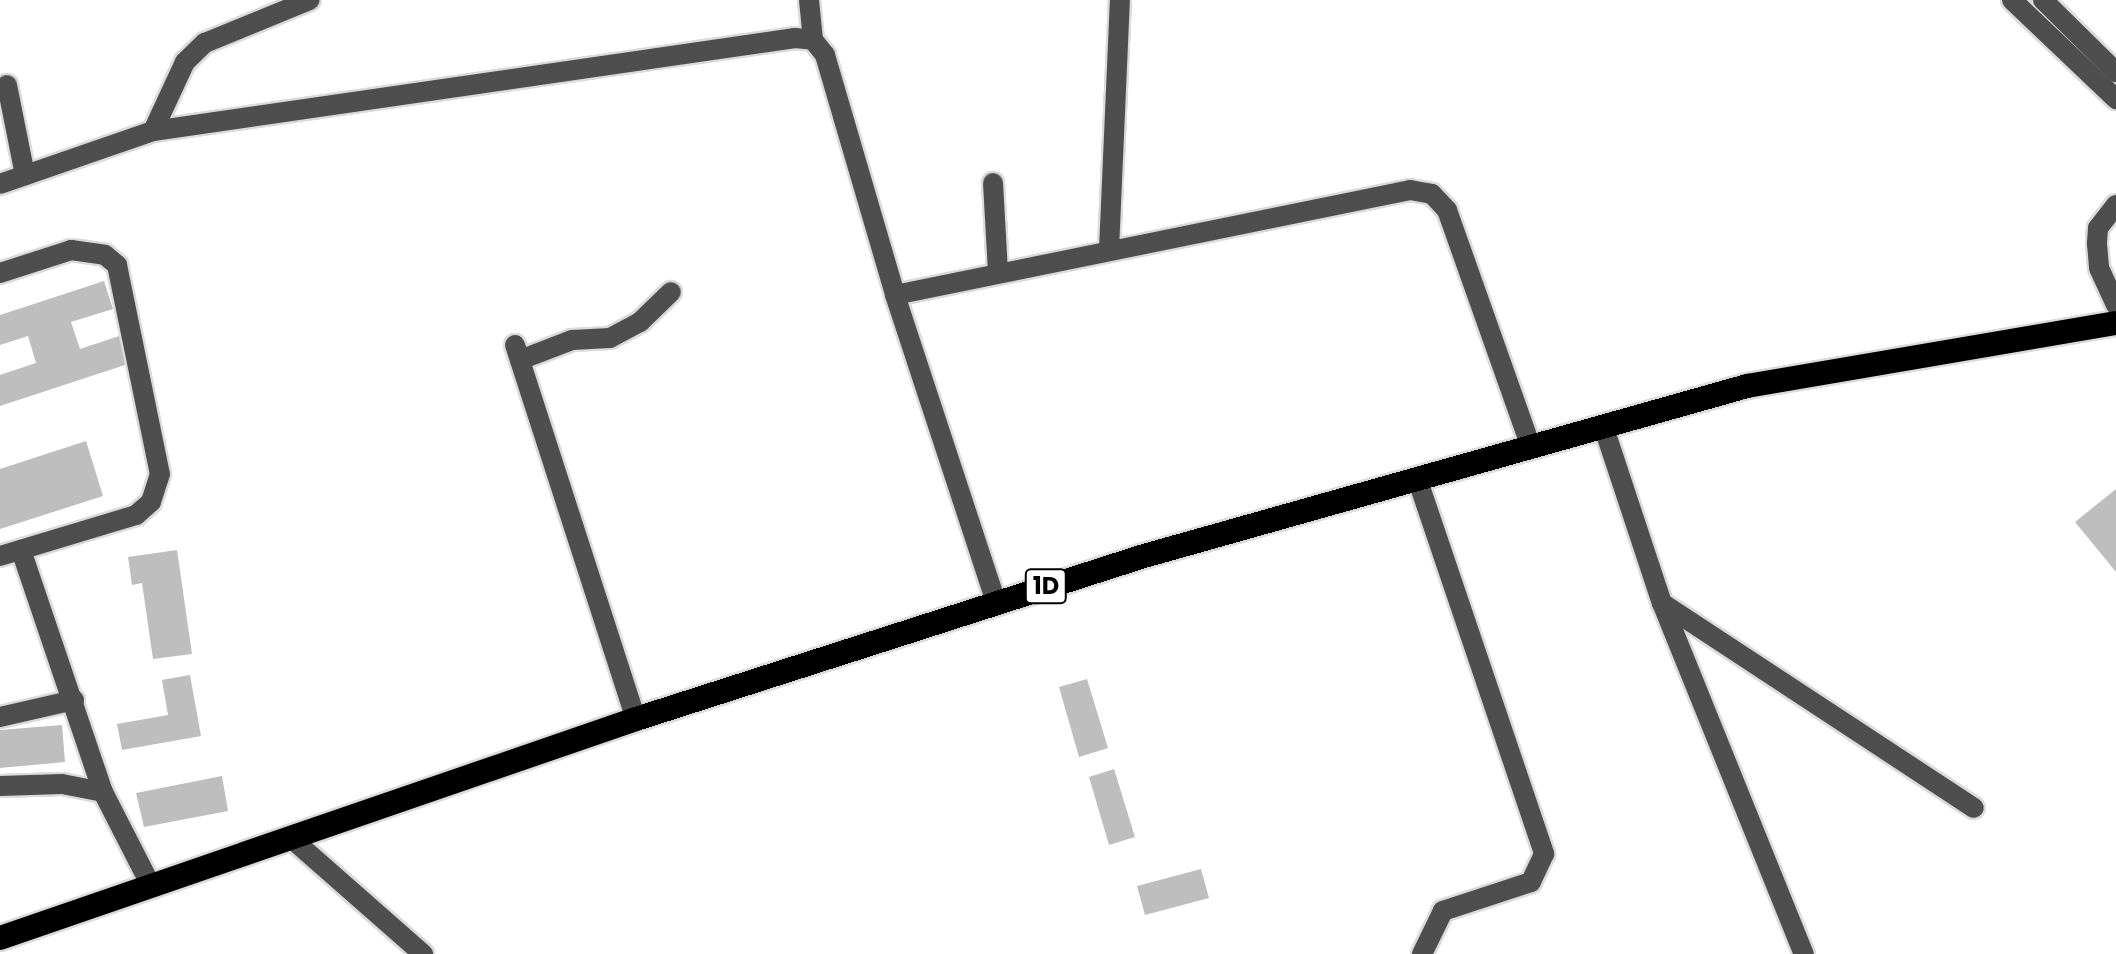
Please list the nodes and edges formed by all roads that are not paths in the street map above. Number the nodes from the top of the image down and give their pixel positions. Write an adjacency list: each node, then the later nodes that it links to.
1 (310, 0): 10 (street)
2 (809, 0): 6 (street)
3 (1120, 0): 15 (street)
4 (2012, 0): 9 (street)
5 (2043, 0): 7 (street)
6 (813, 40): 10 (street); 19 (street)
7 (2114, 67)
8 (7, 85): 11 (street)
9 (2116, 99)
10 (153, 131): 11 (street)
11 (25, 175): 13 (street)
12 (993, 183): 17 (street)
13 (0, 184)
14 (2116, 205): 20 (street)
15 (1109, 250): 17 (street); 23 (street)
16 (0, 273): 25 (street)
17 (998, 273): 19 (street)
18 (671, 292): 31 (street)
19 (895, 295): 27 (street)
20 (2116, 305)
21 (2116, 323): 22 (highway, 1D)
22 (1603, 425): 23 (highway, 1D); 28 (street)
23 (1530, 445): 24 (highway, 1D)
24 (1417, 478): 27 (highway, 1D); 39 (street)
25 (21, 550): 26 (street); 29 (street)
26 (0, 556)
27 (996, 602): 31 (highway, 1D)
28 (1662, 603): 34 (street); 40 (street)
29 (74, 700): 30 (street); 33 (street)
30 (0, 717)
31 (636, 719): 35 (highway, 1D)
32 (0, 786): 33 (street)
33 (103, 792): 36 (street)
34 (1974, 808)
35 (291, 838): 36 (highway, 1D); 38 (street)
36 (150, 884): 37 (highway, 1D)
37 (0, 938)
38 (423, 954)
39 (1422, 954)
40 (1804, 954)

